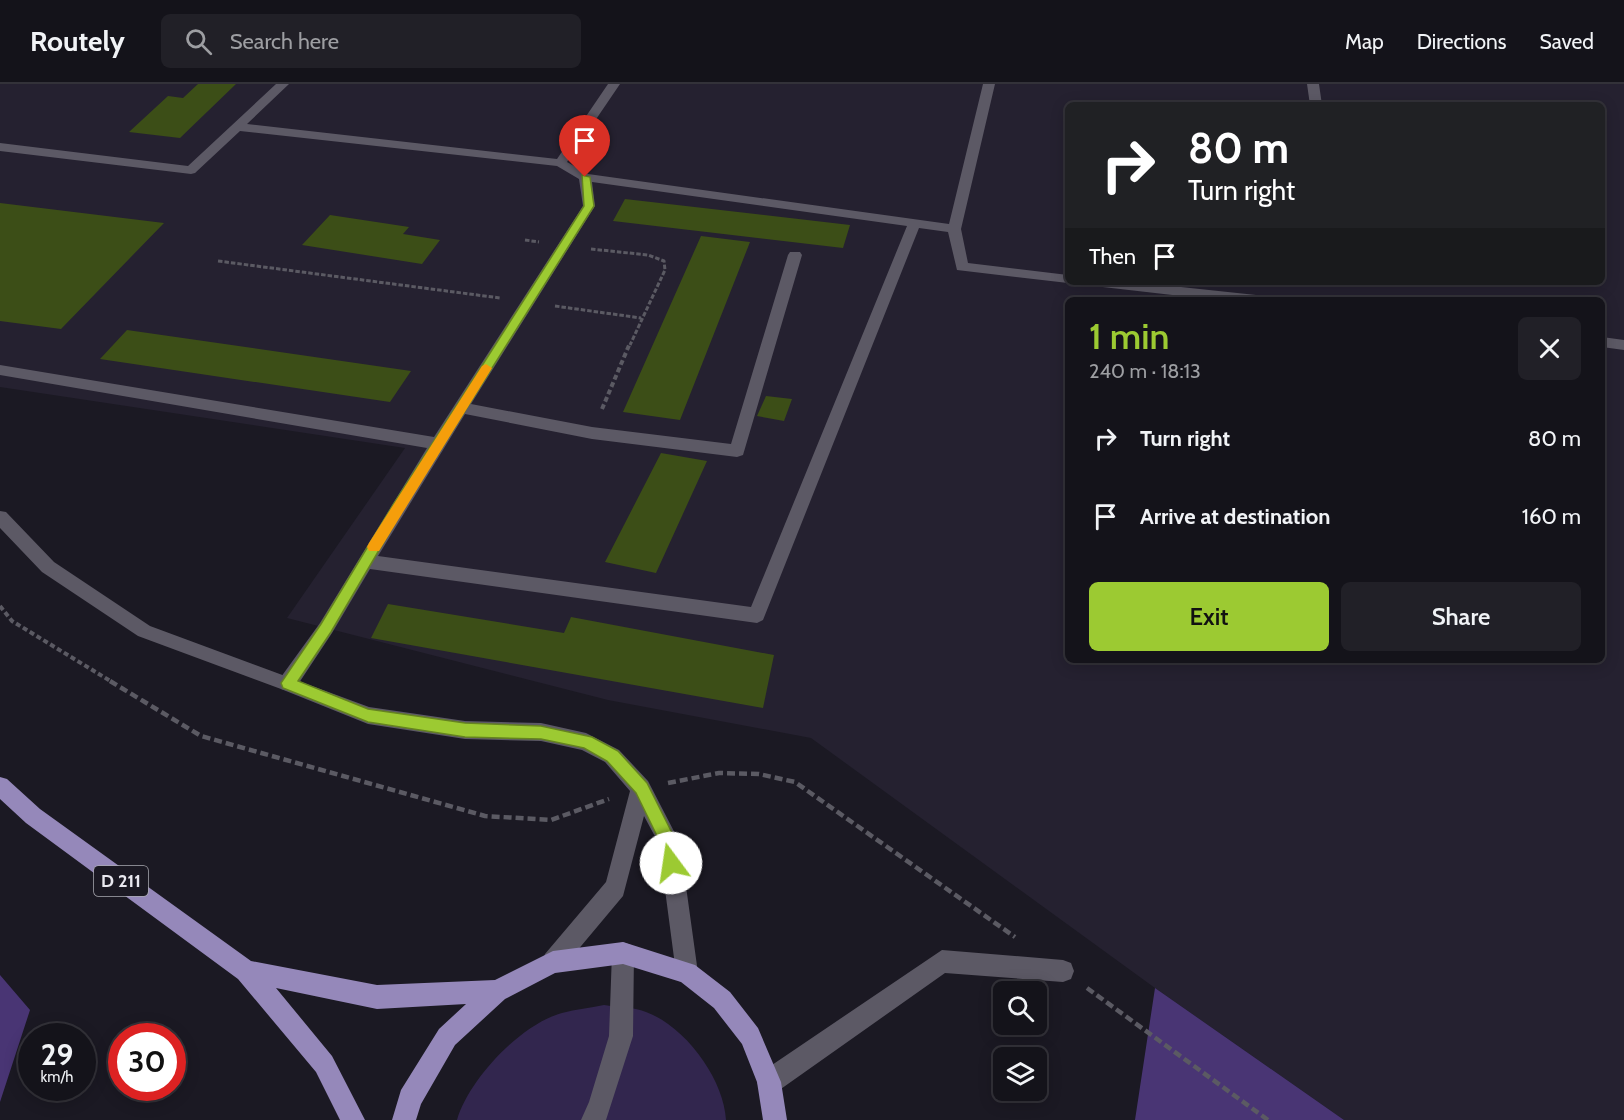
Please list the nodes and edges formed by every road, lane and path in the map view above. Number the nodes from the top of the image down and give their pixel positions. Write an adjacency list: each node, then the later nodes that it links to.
1 (283, 84): 6 (street)
2 (614, 84): 8 (street)
3 (989, 84): 11 (street)
4 (1313, 84): 5 (street)
5 (1316, 102)
6 (239, 127): 7 (street); 8 (street)
7 (0, 147)
8 (560, 163): 9 (street)
9 (585, 177): 10 (street); 13 (street)
10 (914, 224): 11 (street); 30 (street)
11 (954, 229): 16 (street)
12 (525, 240): 13 (path)
13 (564, 246): 21 (street); 22 (path)
14 (795, 255): 27 (street)
15 (218, 261): 21 (path)
16 (1065, 279)
17 (1120, 285): 18 (street)
18 (1145, 288): 19 (street); 20 (street)
19 (1152, 297)
20 (1228, 297)
21 (528, 302): 22 (path); 26 (street)
22 (641, 318): 27 (path)
23 (1605, 342): 24 (street)
24 (1624, 345)
25 (0, 370): 28 (street)
26 (461, 408): 27 (street); 28 (street)
27 (592, 433)
28 (438, 444): 30 (street)
29 (0, 517): 31 (street)
30 (366, 561): 31 (street)
31 (288, 683): 33 (street)
32 (0, 786): 36 (main road, D 211)
33 (641, 788): 35 (street); 38 (street)
34 (622, 953): 35 (main road); 38 (main road); 43 (street)
35 (553, 962): 39 (main road)
36 (246, 971): 39 (main road, D 211); 41 (main road, D 211)
37 (1063, 971): 40 (street)
38 (687, 973): 40 (main road)
39 (497, 991): 42 (main road)
40 (769, 1082): 44 (main road)
41 (352, 1120)
42 (404, 1120)
43 (593, 1120)
44 (775, 1120)

